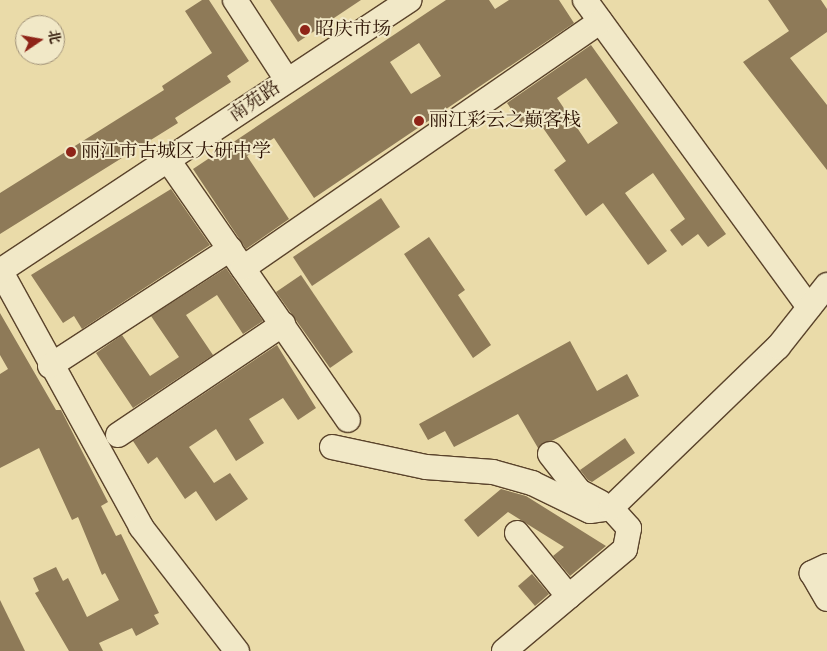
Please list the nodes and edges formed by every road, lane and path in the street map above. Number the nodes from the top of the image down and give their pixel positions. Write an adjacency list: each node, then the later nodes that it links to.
1 (235, 0): 5 (street)
2 (409, 0): 5 (street, 南苑路)
3 (585, 0): 4 (street)
4 (600, 22): 8 (street); 11 (street)
5 (287, 80): 6 (street, 南苑路)
6 (168, 160): 7 (street); 9 (street, 南苑路)
7 (230, 249): 8 (street); 13 (street)
8 (243, 268): 12 (street)
9 (0, 271): 13 (street)
10 (827, 285): 11 (street)
11 (809, 307): 18 (street)
12 (282, 324): 14 (street); 15 (street)
13 (50, 366): 23 (street)
14 (348, 420)
15 (118, 435)
16 (332, 447): 18 (street)
17 (550, 454): 18 (street)
18 (610, 508): 21 (street)
19 (516, 533): 21 (street)
20 (827, 566): 22 (street)
21 (569, 597): 24 (street)
22 (827, 599)
23 (237, 651)
24 (504, 651)

